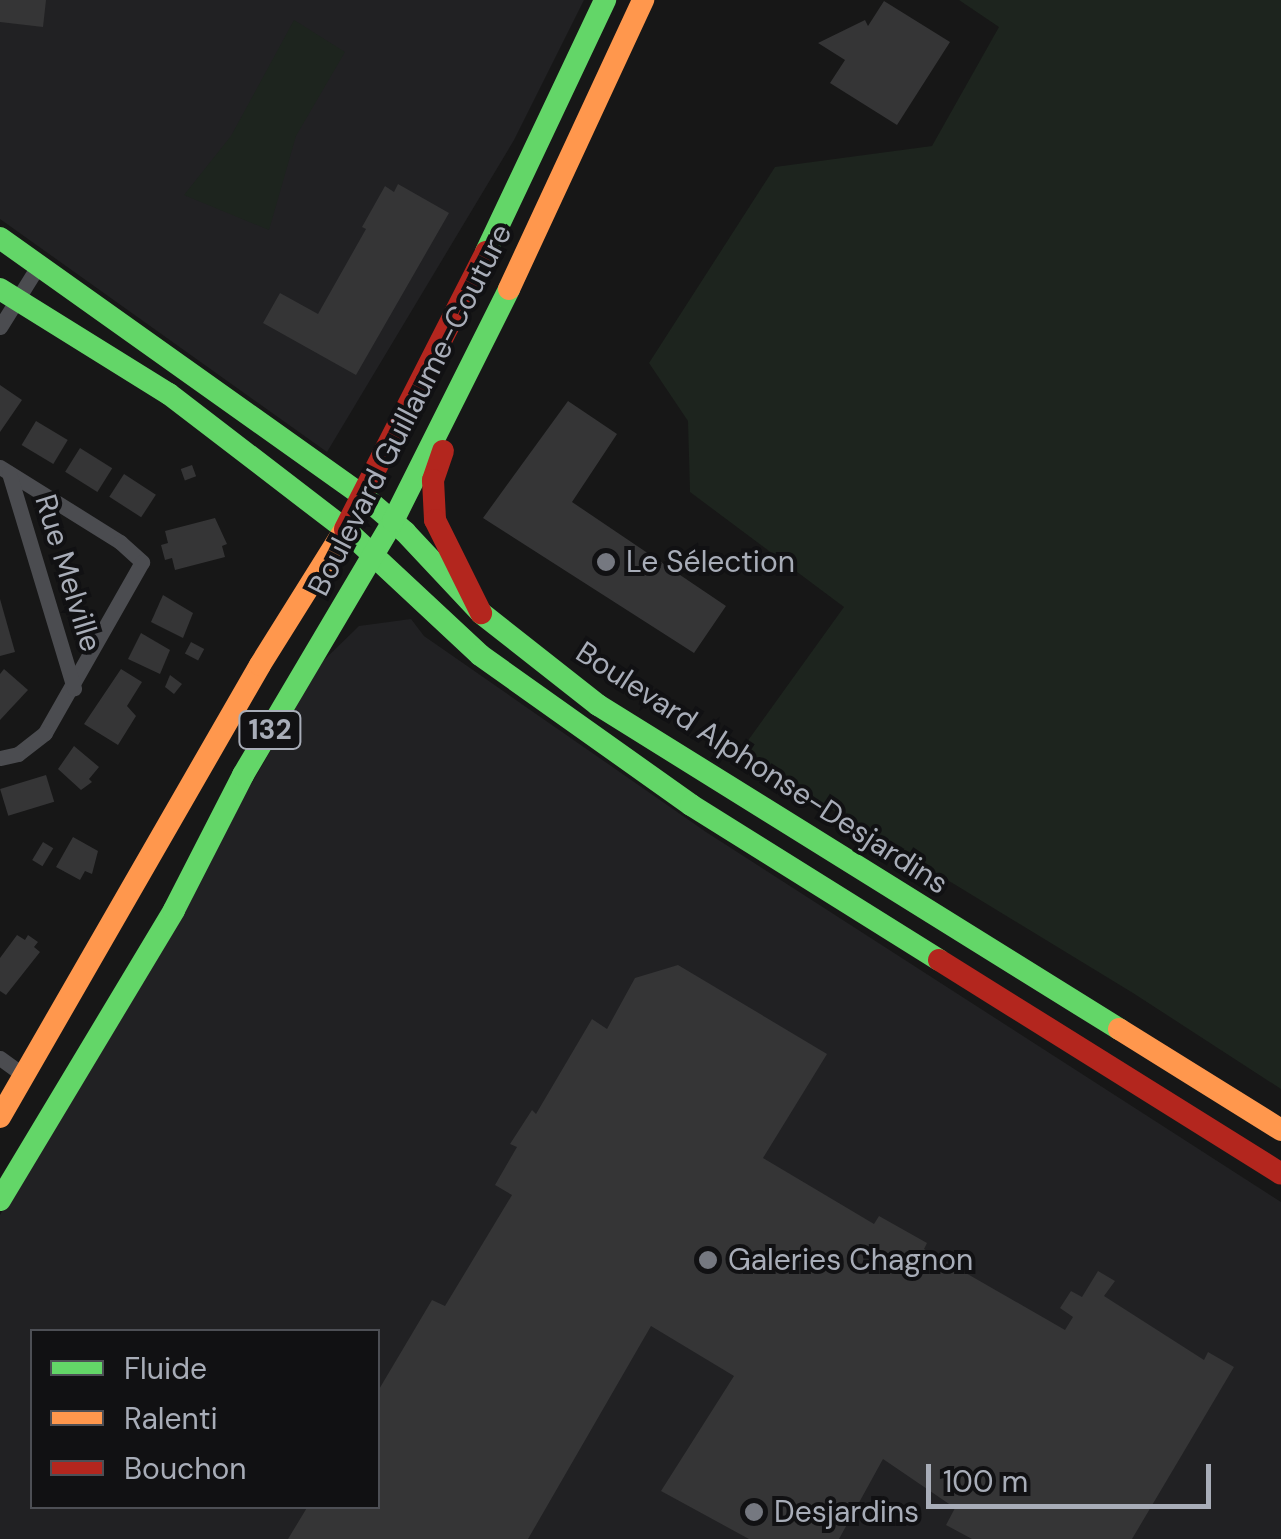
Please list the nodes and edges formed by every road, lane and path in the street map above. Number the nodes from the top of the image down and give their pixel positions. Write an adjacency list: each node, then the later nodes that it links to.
1 (604, 0): 9 (main road, Boulevard Guillaume-Couture / 132)
2 (643, 0): 7 (main road, Boulevard Guillaume-Couture / 132)
3 (0, 238): 4 (main road, Boulevard Alphonse-Desjardins)
4 (40, 263): 5 (street); 9 (main road, Boulevard Alphonse-Desjardins)
5 (8, 294): 6 (street); 11 (main road, Boulevard Alphonse-Desjardins)
6 (0, 327)
7 (473, 366): 10 (main road, Boulevard Guillaume-Couture / 132); 13 (main road)
8 (5, 470): 14 (street, Rue Melville); 14 (street, Rue Melville)
9 (362, 495): 10 (main road, Boulevard Alphonse-Desjardins); 11 (main road, Boulevard Guillaume-Couture / 132)
10 (393, 521): 12 (main road, Boulevard Guillaume-Couture / 132); 13 (main road, Boulevard Alphonse-Desjardins)
11 (345, 529): 12 (main road, Boulevard Alphonse-Desjardins); 17 (main road, Boulevard Guillaume-Couture / 132)
12 (374, 555): 20 (main road, Boulevard Alphonse-Desjardins); 21 (main road, Boulevard Guillaume-Couture / 132)
13 (481, 613): 19 (main road, Boulevard Alphonse-Desjardins)
14 (74, 688): 15 (street, Rue Melville)
15 (0, 758)
16 (0, 1058): 17 (street)
17 (26, 1076): 18 (main road, Boulevard Guillaume-Couture / 132)
18 (0, 1118)
19 (1281, 1130)
20 (1281, 1174)
21 (0, 1200)

